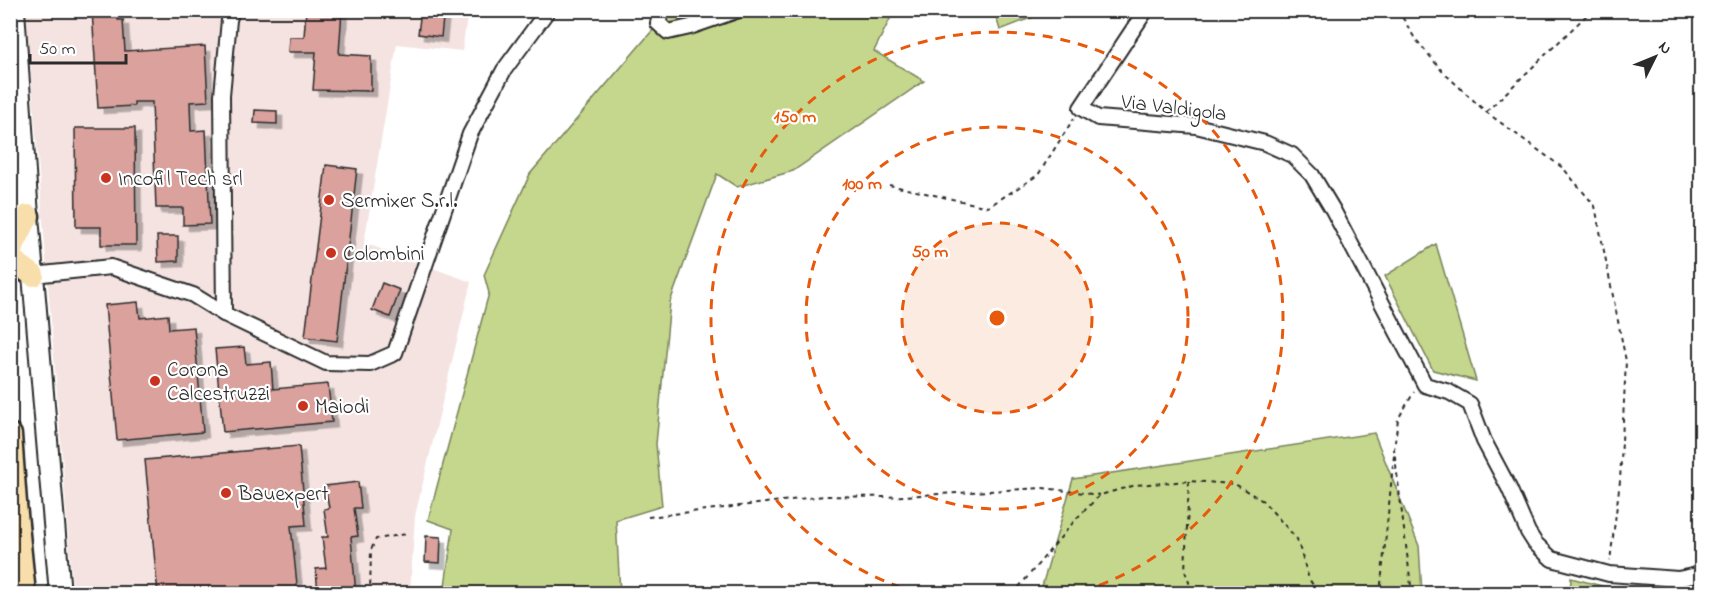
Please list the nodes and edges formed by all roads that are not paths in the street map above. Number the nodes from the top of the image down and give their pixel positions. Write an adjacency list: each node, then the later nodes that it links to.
1 (14, 10): 7 (main road)
2 (232, 10): 11 (street)
3 (548, 10): 11 (street)
4 (662, 10): 5 (street)
5 (739, 10)
6 (1146, 10): 15 (street, Via Valdigola)
7 (28, 216): 8 (highway); 10 (main road)
8 (10, 252)
9 (10, 264): 10 (highway)
10 (33, 275): 11 (street); 18 (main road)
11 (224, 314)
12 (10, 435): 13 (highway)
13 (13, 497): 17 (highway)
14 (10, 556): 16 (highway)
15 (1701, 574)
16 (16, 594)
17 (24, 594)
18 (60, 594)

